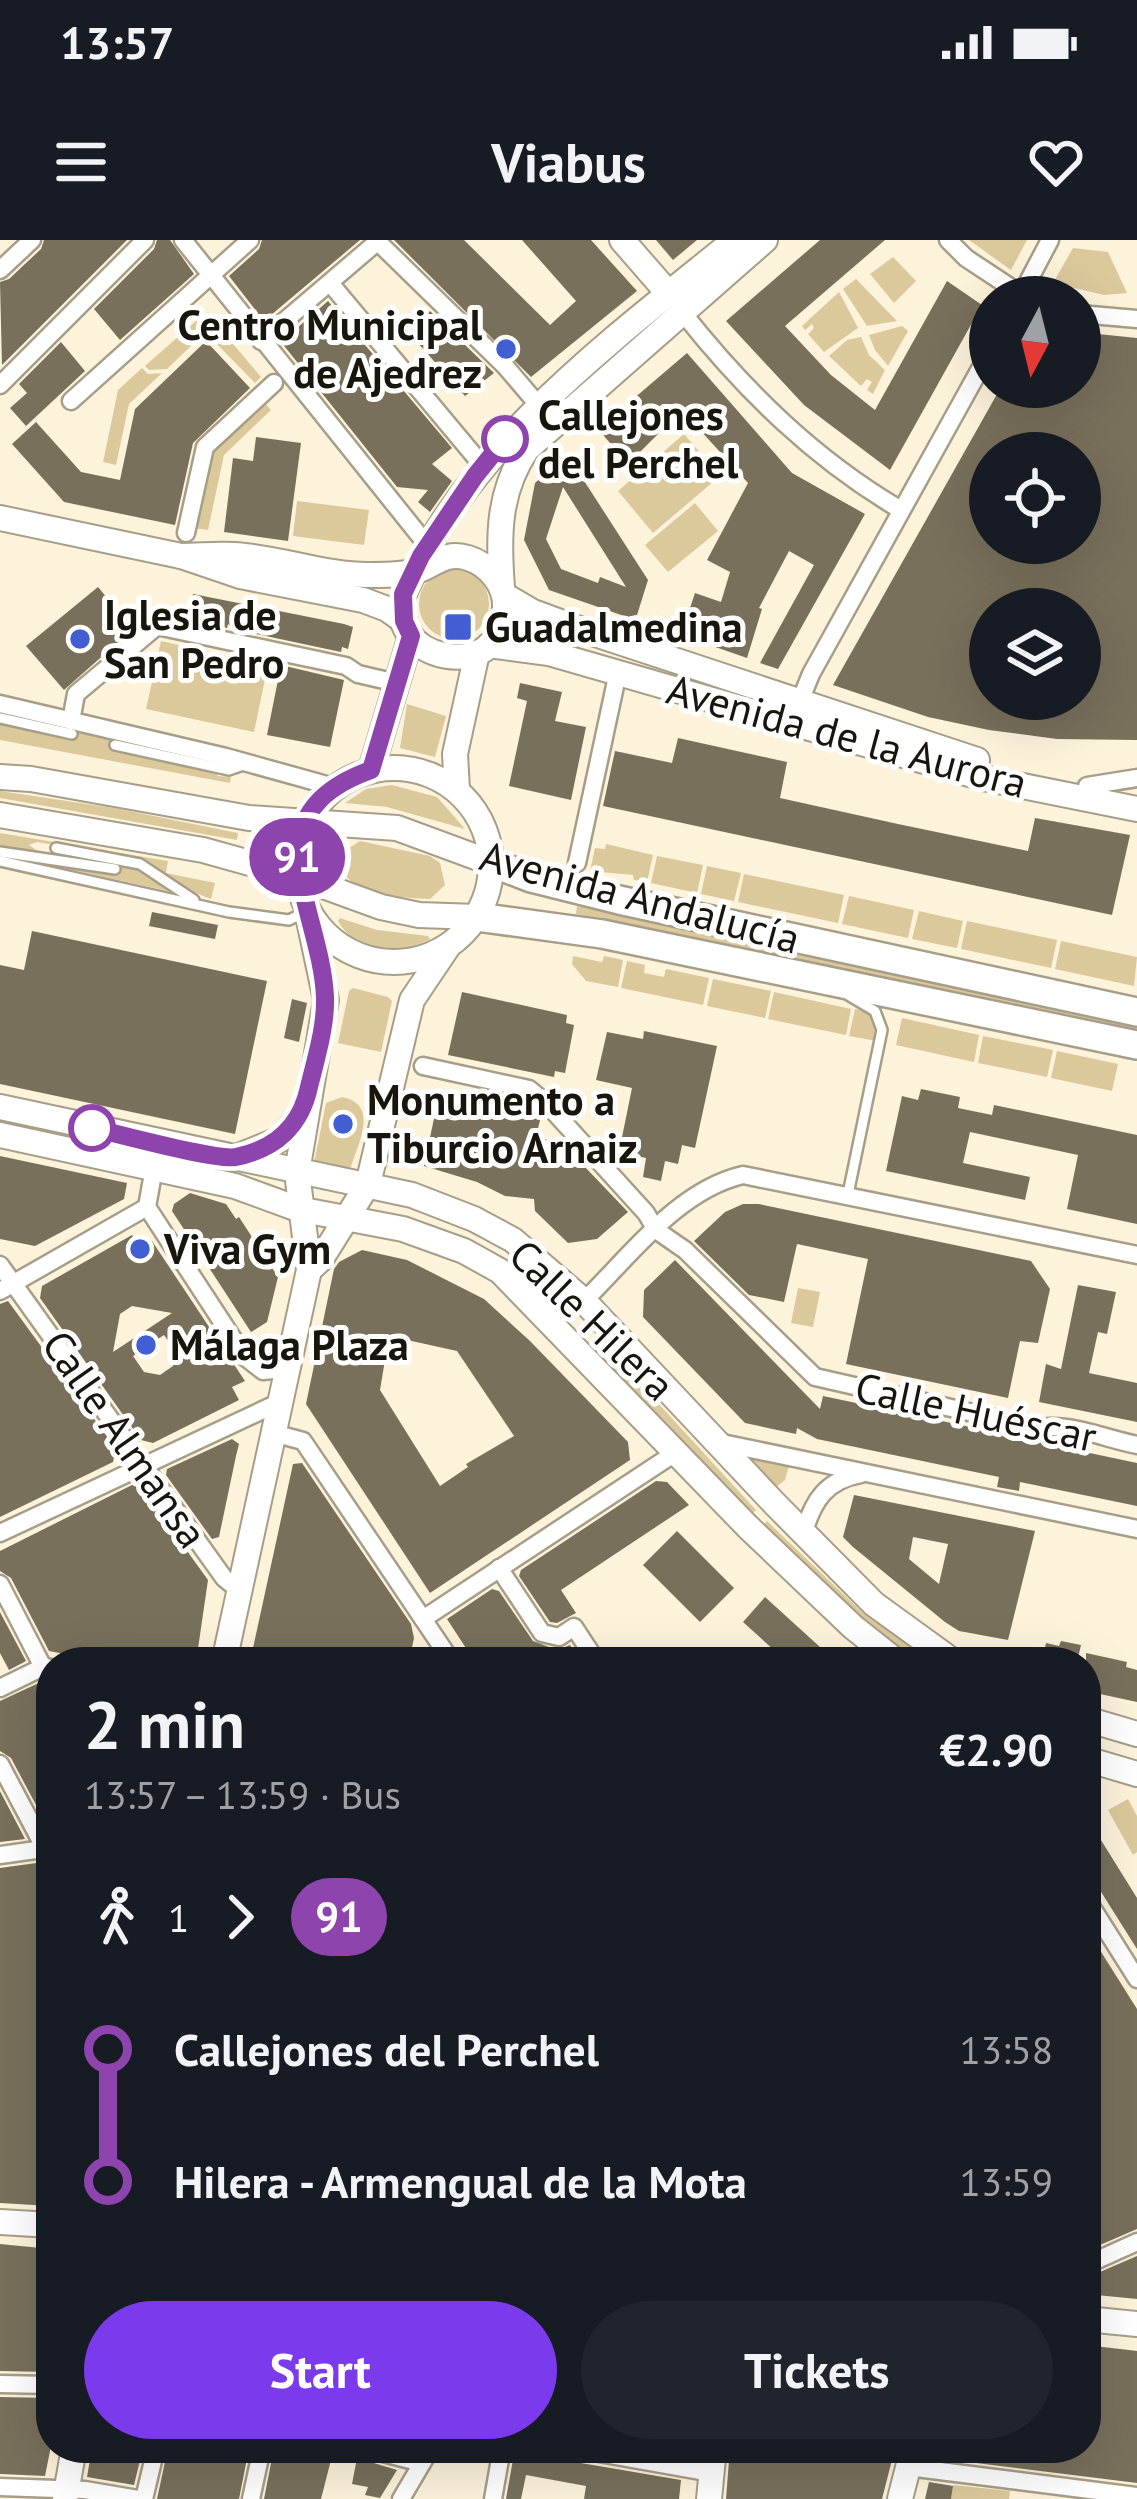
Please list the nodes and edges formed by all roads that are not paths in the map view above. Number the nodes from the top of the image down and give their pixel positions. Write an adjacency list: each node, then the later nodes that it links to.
1 (32, 240): 11 (street)
2 (145, 240): 21 (street)
3 (183, 240): 12 (street)
4 (250, 240): 12 (street)
5 (622, 240): 16 (main road)
6 (735, 240): 16 (main road)
7 (765, 240): 16 (main road)
8 (948, 240): 13 (street)
9 (1050, 240): 14 (street)
10 (376, 241): 15 (street); 24 (street)
11 (0, 270)
12 (211, 276): 19 (street); 23 (street)
13 (992, 276)
14 (1032, 276)
15 (330, 284): 19 (street); 25 (street)
16 (676, 303): 24 (main road); 26 (street); 31 (main road)
17 (1101, 316): 18 (street)
18 (1137, 319)
19 (261, 341): 29 (street)
20 (274, 383): 28 (street)
21 (0, 385)
22 (969, 389): 26 (street)
23 (71, 401)
24 (540, 407): 25 (main road)
25 (482, 465): 29 (main road)
26 (901, 510): 37 (street)
27 (0, 518): 28 (main road)
28 (183, 544): 30 (main road); 32 (main road)
29 (434, 551): 30 (main road); 31 (main road)
30 (416, 572): 32 (main road)
31 (503, 592): 33 (main road); 37 (main road, Avenida de la Aurora)
32 (407, 628): 33 (main road); 35 (main road)
33 (483, 649): 34 (main road, Avenida de la Aurora); 49 (main road)
34 (618, 672): 37 (main road, Avenida de la Aurora); 58 (street)
35 (397, 683): 39 (street); 43 (main road)
36 (0, 704): 39 (street)
37 (795, 713): 47 (main road, Avenida de la Aurora); 51 (main road, Avenida de la Aurora)
38 (0, 718): 39 (lane)
39 (71, 727): 42 (street)
40 (115, 745): 42 (lane)
41 (0, 764): 46 (main road)
42 (249, 764): 48 (street)
43 (371, 770): 48 (main road); 49 (main road)
44 (0, 777): 46 (main road, Avenida Andalucía)
45 (1137, 778): 47 (street)
46 (31, 779): 53 (main road, Avenida Andalucía)
47 (1088, 785): 50 (main road, Avenida de la Aurora)
48 (334, 787): 53 (main road)
49 (457, 790): 57 (main road)
50 (1137, 794)
51 (1137, 809)
52 (0, 814): 60 (main road, Avenida Andalucía)
53 (306, 820): 57 (main road, Avenida Andalucía); 60 (main road)
54 (56, 848): 61 (lane)
55 (0, 852): 59 (lane)
56 (0, 861): 61 (lane)
57 (492, 863): 63 (main road); 66 (main road, Avenida Andalucía)
58 (577, 863)
59 (116, 868)
60 (296, 876): 62 (main road); 63 (main road, Avenida Andalucía)
61 (202, 904): 62 (lane)
62 (308, 911): 64 (main road); 70 (main road)
63 (477, 917): 64 (main road); 65 (main road, Avenida Andalucía)
64 (448, 946): 75 (main road)
65 (817, 977): 67 (main road, Avenida Andalucía); 76 (lane)
66 (1137, 1012)
67 (1137, 1045)
68 (423, 1066): 80 (street, Calle Huéscar)
69 (0, 1107): 72 (main road, Calle Hilera)
70 (304, 1110): 72 (main road); 74 (main road)
71 (0, 1135): 73 (main road, Calle Hilera)
72 (232, 1159): 74 (main road, Calle Hilera)
73 (154, 1168): 77 (street); 78 (main road, Calle Hilera)
74 (296, 1172): 75 (main road, Calle Hilera); 78 (main road)
75 (368, 1184): 79 (main road); 86 (main road, Calle Hilera)
76 (848, 1194): 80 (street); 81 (street)
77 (147, 1207): 84 (street); 87 (street)
78 (298, 1209): 79 (main road, Calle Hilera); 83 (main road)
79 (347, 1217): 83 (main road); 85 (main road, Calle Hilera)
80 (656, 1230): 86 (street); 91 (street, Calle Huéscar)
81 (1137, 1255)
82 (0, 1265): 84 (street, Calle Almansa)
83 (309, 1270): 87 (main road)
84 (8, 1286): 93 (street, Calle Almansa)
85 (524, 1293): 86 (main road); 92 (main road, Calle Hilera)
86 (584, 1301): 90 (main road, Calle Hilera)
87 (289, 1361): 88 (main road)
88 (280, 1402): 89 (main road); 93 (street)
89 (274, 1433): 100 (main road); 101 (street)
90 (716, 1442): 94 (street); 96 (main road, Calle Hilera)
91 (1137, 1445)
92 (675, 1453): 98 (street); 107 (main road, Calle Hilera)
93 (142, 1466): 97 (street); 100 (street, Calle Almansa)
94 (867, 1472): 95 (street); 96 (street)
95 (1137, 1529)
96 (804, 1532): 108 (main road, Calle Hilera)
97 (0, 1533)
98 (499, 1568): 101 (street); 106 (street)
99 (0, 1584): 109 (street)
100 (240, 1591): 103 (main road)
101 (423, 1619): 102 (street)
102 (436, 1638): 104 (street); 105 (street)
103 (227, 1647)
104 (434, 1647)
105 (442, 1647)
106 (587, 1647)
107 (878, 1647)
108 (933, 1647)
109 (36, 1648)
110 (36, 1672): 111 (street)
111 (0, 1688)
112 (1101, 1723): 113 (main road)
113 (1137, 1734)
114 (1101, 1763): 116 (main road)
115 (0, 1764): 117 (street)
116 (1137, 1774)
117 (36, 1827)
118 (36, 1850): 119 (street)
119 (0, 1855)
120 (1101, 1922): 121 (street)
121 (1137, 1979)
122 (0, 2222): 123 (main road)
123 (36, 2224)
124 (1137, 2242): 125 (street)
125 (1101, 2258)
126 (1101, 2320): 127 (main road)
127 (1137, 2324)
128 (0, 2384): 129 (street)
129 (36, 2385)
130 (71, 2463): 139 (main road)
131 (152, 2463): 141 (street)
132 (259, 2463): 142 (street)
133 (416, 2463): 143 (street)
134 (499, 2463): 144 (street)
135 (704, 2463): 145 (main road)
136 (909, 2463): 146 (main road)
137 (946, 2463): 140 (street)
138 (0, 2487): 139 (street)
139 (66, 2494): 141 (street)
140 (1137, 2496)
141 (141, 2499)
142 (251, 2499)
143 (397, 2499)
144 (493, 2499)
145 (709, 2499)
146 (900, 2499)

